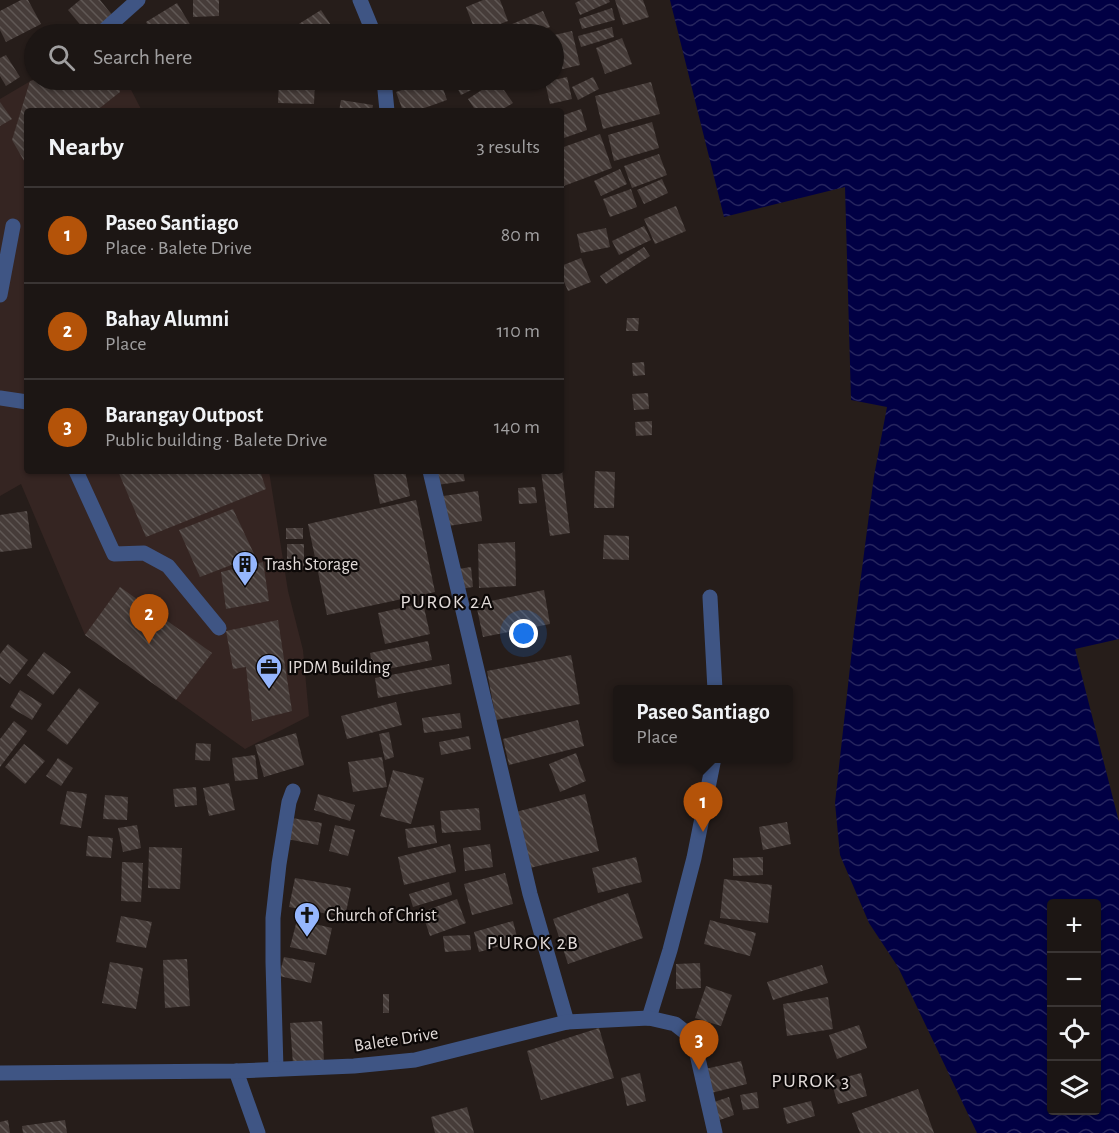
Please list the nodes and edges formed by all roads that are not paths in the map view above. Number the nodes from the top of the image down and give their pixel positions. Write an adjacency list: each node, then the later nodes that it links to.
1 (138, 0): 3 (street)
2 (360, 0): 4 (street)
3 (111, 24)
4 (370, 24)
5 (385, 90): 6 (street)
6 (387, 108)
7 (12, 226): 8 (street)
8 (0, 295)
9 (0, 398): 10 (street)
10 (24, 402)
11 (77, 474): 14 (street)
12 (431, 474): 19 (street)
13 (710, 597): 15 (street)
14 (219, 628)
15 (715, 685)
16 (713, 763): 18 (street)
17 (292, 790): 20 (street)
18 (650, 1018): 19 (street, Balete Drive); 24 (street, Balete Drive)
19 (567, 1022): 20 (street, Balete Drive)
20 (276, 1069): 21 (street, Balete Drive)
21 (237, 1071): 22 (street, Balete Drive); 23 (street)
22 (0, 1073)
23 (258, 1133)
24 (715, 1133)

